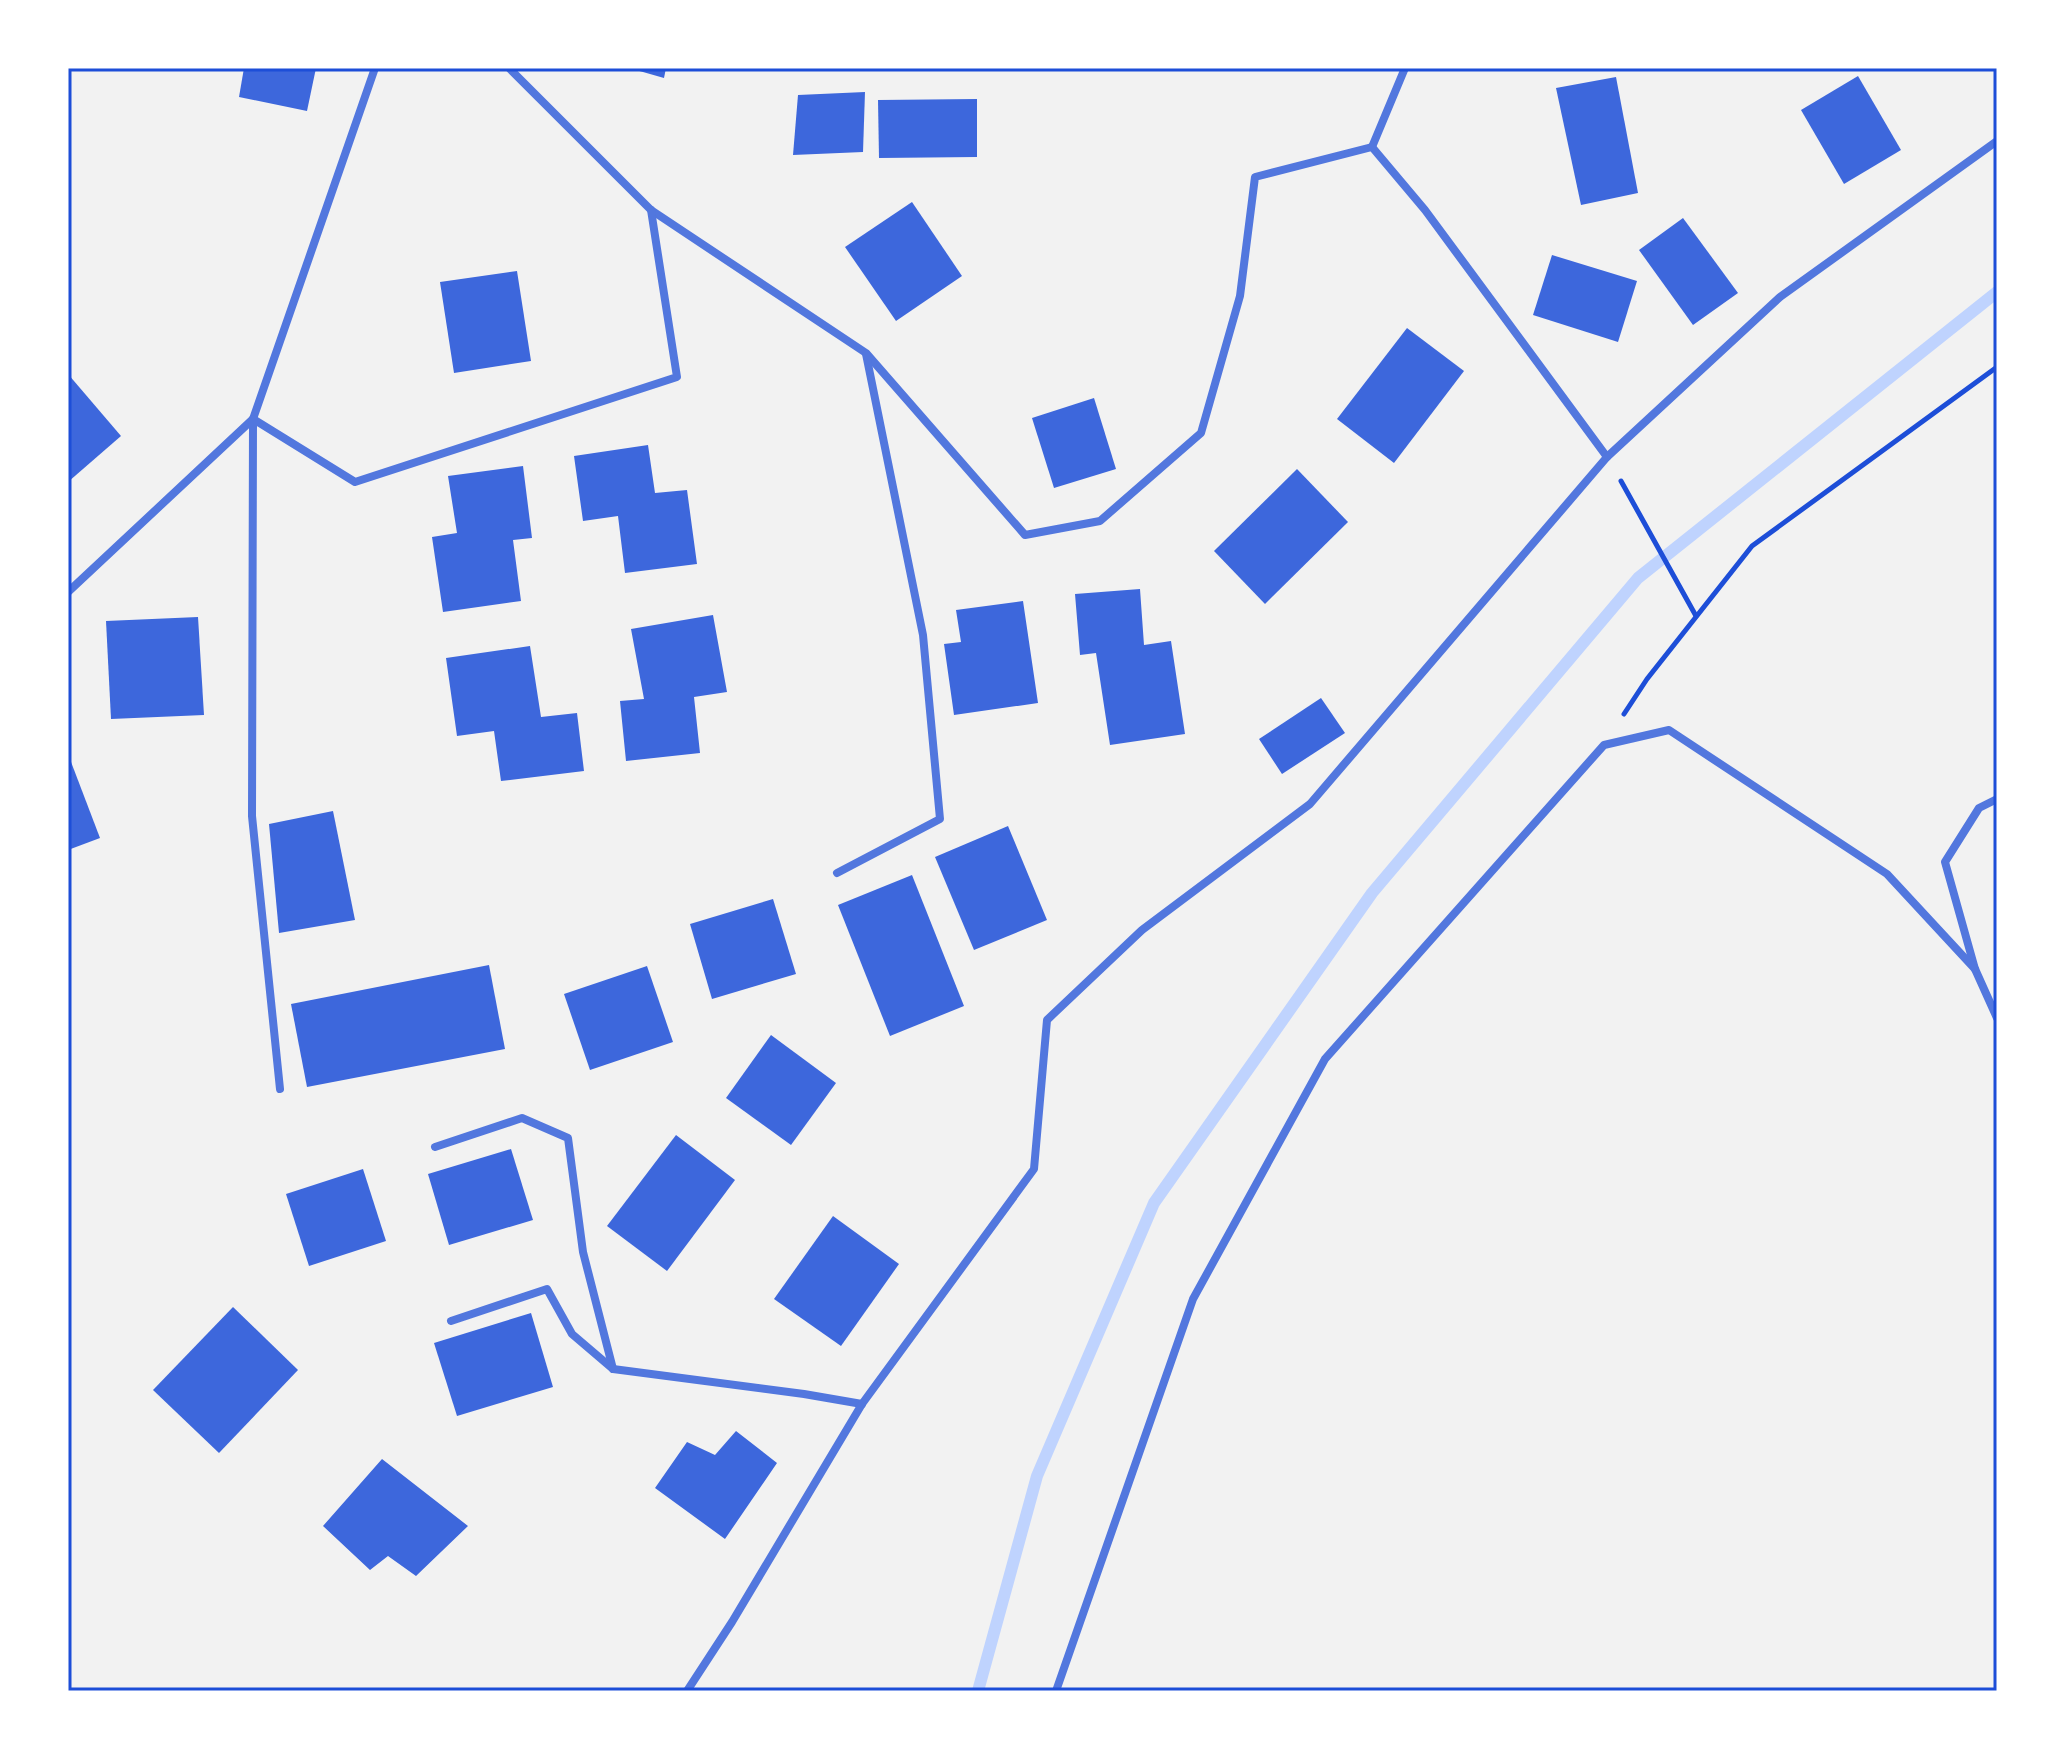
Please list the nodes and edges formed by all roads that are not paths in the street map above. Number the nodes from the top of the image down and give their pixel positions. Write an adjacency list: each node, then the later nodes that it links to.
1 (375, 68): 8 (street)
2 (509, 68): 6 (street)
3 (1405, 68): 5 (street)
4 (1997, 141): 9 (street)
5 (1372, 147): 7 (street); 9 (street)
6 (651, 210): 7 (street); 8 (street)
7 (866, 353): 12 (street)
8 (253, 419): 10 (street); 15 (street)
9 (1607, 457): 19 (street)
10 (68, 592)
11 (1997, 799): 13 (street)
12 (837, 873)
13 (1975, 969): 14 (street); 21 (street)
14 (1997, 1018)
15 (280, 1089)
16 (435, 1147): 18 (street)
17 (451, 1321): 18 (street)
18 (613, 1369): 19 (street)
19 (862, 1404): 20 (street)
20 (687, 1691)
21 (1056, 1691)

